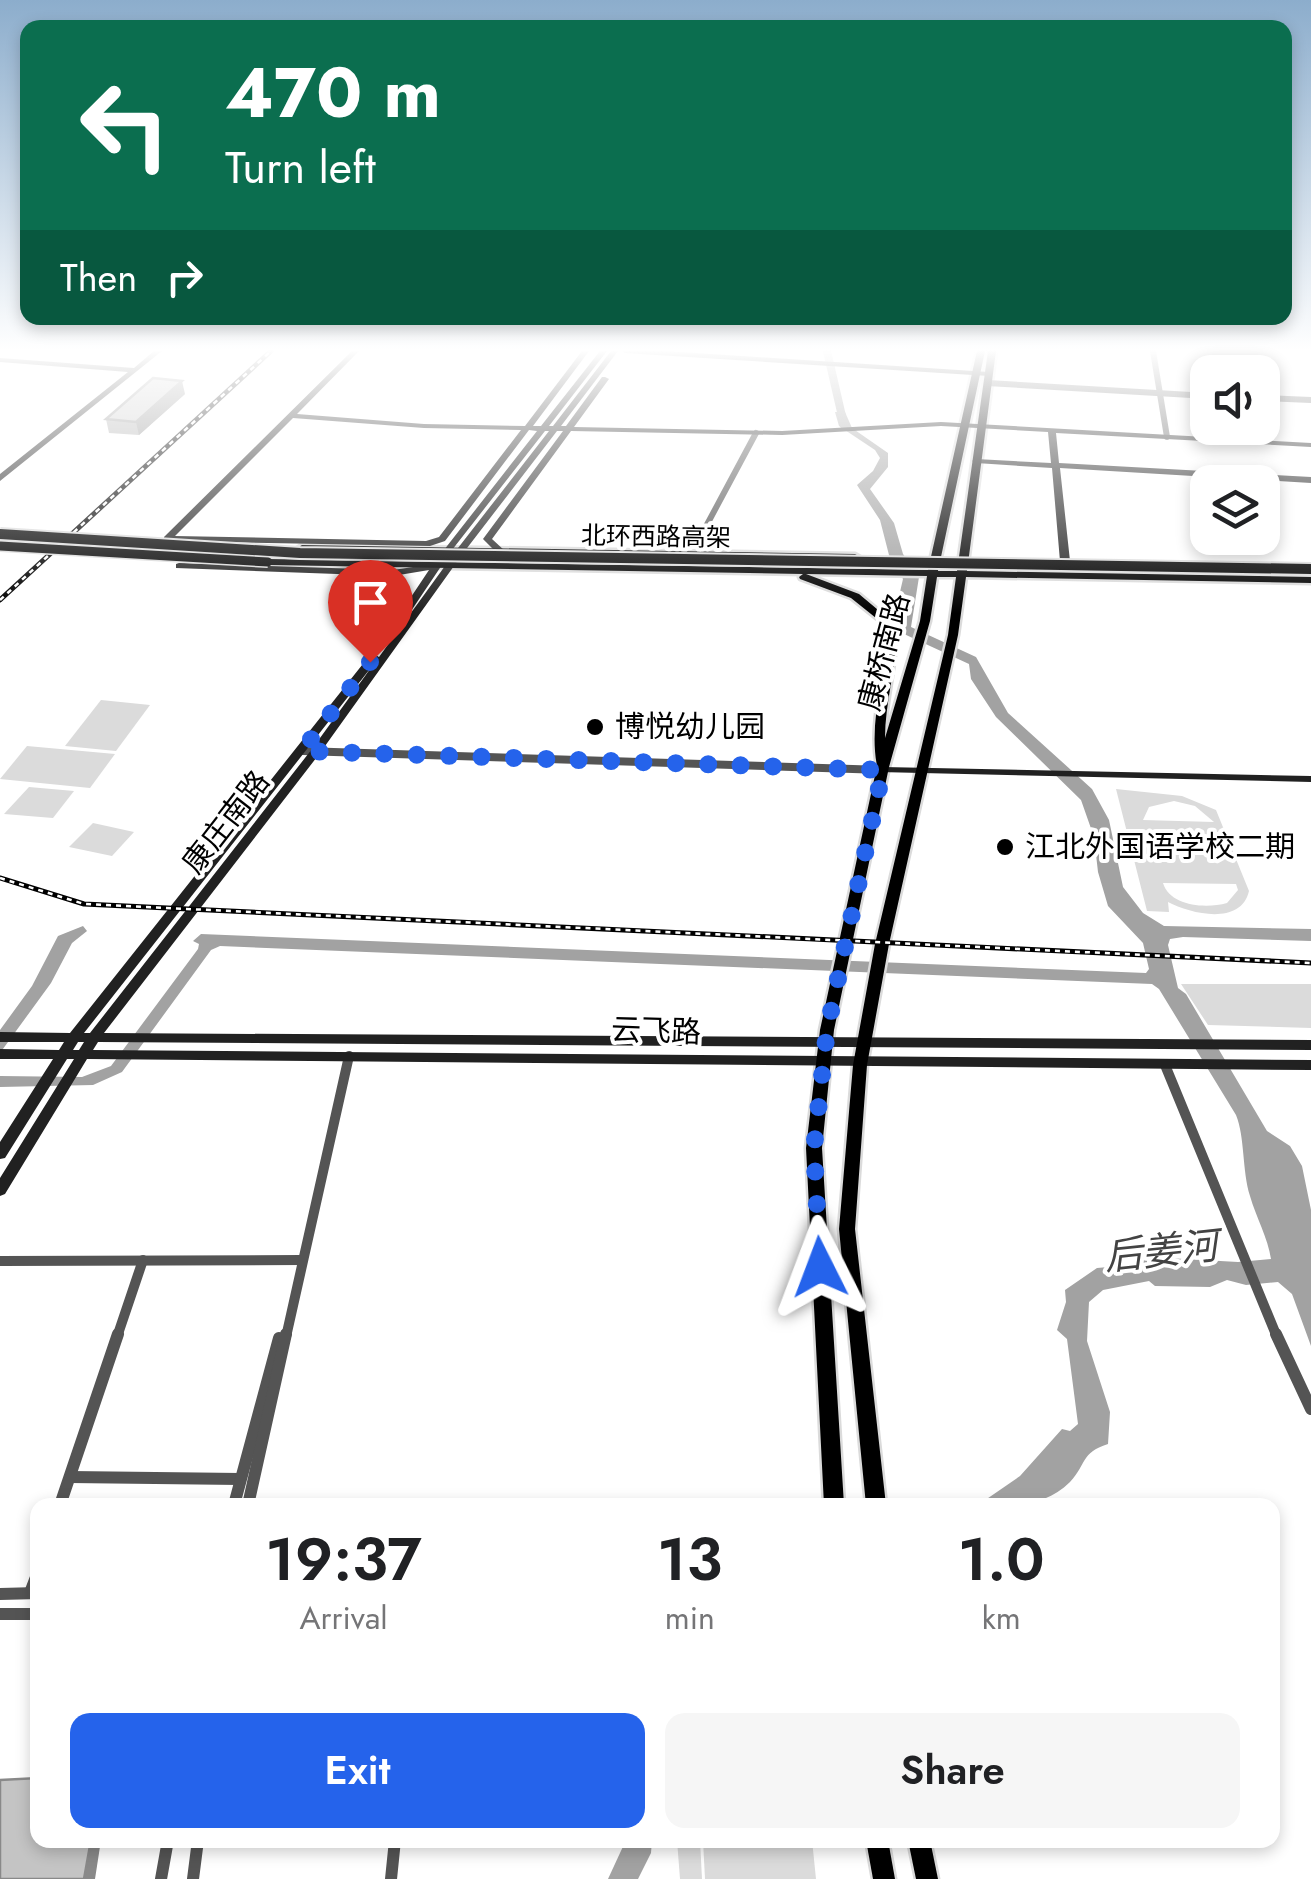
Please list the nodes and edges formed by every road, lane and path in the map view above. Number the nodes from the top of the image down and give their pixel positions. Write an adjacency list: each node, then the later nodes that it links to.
1 (50, 439): 15 (street)
2 (269, 439): 19 (street)
3 (517, 439): 19 (street)
4 (546, 439): 19 (street, 康庄南路)
5 (548, 439): 20 (street, 康庄南路)
6 (549, 439): 21 (street)
7 (752, 439): 17 (street)
8 (961, 439): 23 (main road, 康桥南路)
9 (979, 439): 13 (main road, 康桥南路)
10 (1053, 439): 14 (street)
11 (1193, 439): 12 (street)
12 (1311, 446)
13 (976, 461): 14 (street); 24 (main road, 康桥南路)
14 (1056, 464): 16 (street); 25 (street)
15 (0, 478)
16 (1311, 480)
17 (703, 532)
18 (0, 538): 19 (main road, bridge); 27 (main road, bridge); 29 (highway, 北环西路高架, bridge)
19 (445, 544): 20 (main road); 27 (street, 康庄南路)
20 (461, 550): 21 (main road); 27 (street, 康庄南路)
21 (500, 550): 22 (main road)
22 (878, 557): 23 (main road, bridge)
23 (928, 558): 24 (main road); 30 (main road, 康桥南路)
24 (962, 559): 25 (main road); 31 (main road, 康桥南路)
25 (1065, 560): 29 (main road)
26 (180, 566): 27 (street)
27 (444, 566): 28 (main road); 32 (street, 康庄南路); 33 (street, 康庄南路)
28 (774, 571): 30 (main road); 34 (main road)
29 (1311, 572): 31 (main road)
30 (928, 574): 31 (main road); 34 (main road, 康桥南路)
31 (961, 574): 35 (main road, 康桥南路)
32 (302, 751): 33 (street); 38 (street, 康庄南路)
33 (316, 751): 34 (street); 39 (street, 康庄南路)
34 (883, 769): 35 (street); 40 (main road, 康桥南路)
35 (922, 770): 36 (street); 41 (main road, 康桥南路)
36 (1311, 779)
37 (8, 1037): 38 (street, 云飞路)
38 (74, 1037): 39 (street, 云飞路); 45 (street, 康庄南路)
39 (94, 1037): 40 (street, 云飞路); 43 (street, 康庄南路)
40 (826, 1041): 41 (street, 云飞路); 47 (main road, 康桥南路)
41 (864, 1041): 42 (street, 云飞路); 48 (main road, 康桥南路)
42 (1311, 1044)
43 (84, 1053): 45 (street, 云飞路); 46 (street, 云飞路); 52 (street, 康庄南路)
44 (5, 1054): 45 (street, 云飞路)
45 (63, 1054): 51 (street, 康庄南路)
46 (349, 1056): 47 (street, 云飞路); 54 (street)
47 (824, 1064): 48 (street, 云飞路); 63 (main road, 康桥南路)
48 (860, 1065): 49 (street, 云飞路); 64 (main road)
49 (1172, 1065): 50 (street, 云飞路); 57 (street)
50 (1311, 1065)
51 (0, 1154)
52 (0, 1190)
53 (142, 1260): 54 (street); 55 (street); 58 (street)
54 (302, 1260): 56 (street)
55 (0, 1261)
56 (295, 1288): 59 (street); 62 (street)
57 (1311, 1409)
58 (70, 1477): 59 (street); 60 (street)
59 (240, 1479): 61 (street)
60 (62, 1498)
61 (236, 1498)
62 (250, 1498)
63 (834, 1498)
64 (875, 1498)
65 (0, 1594): 66 (street)
66 (30, 1594)
67 (0, 1614): 68 (street)
68 (30, 1614)
69 (167, 1848): 74 (street)
70 (197, 1848): 75 (street)
71 (394, 1848): 76 (street)
72 (878, 1848): 77 (main road)
73 (921, 1848): 78 (main road)
74 (161, 1879)
75 (193, 1879)
76 (391, 1879)
77 (884, 1879)
78 (927, 1879)

